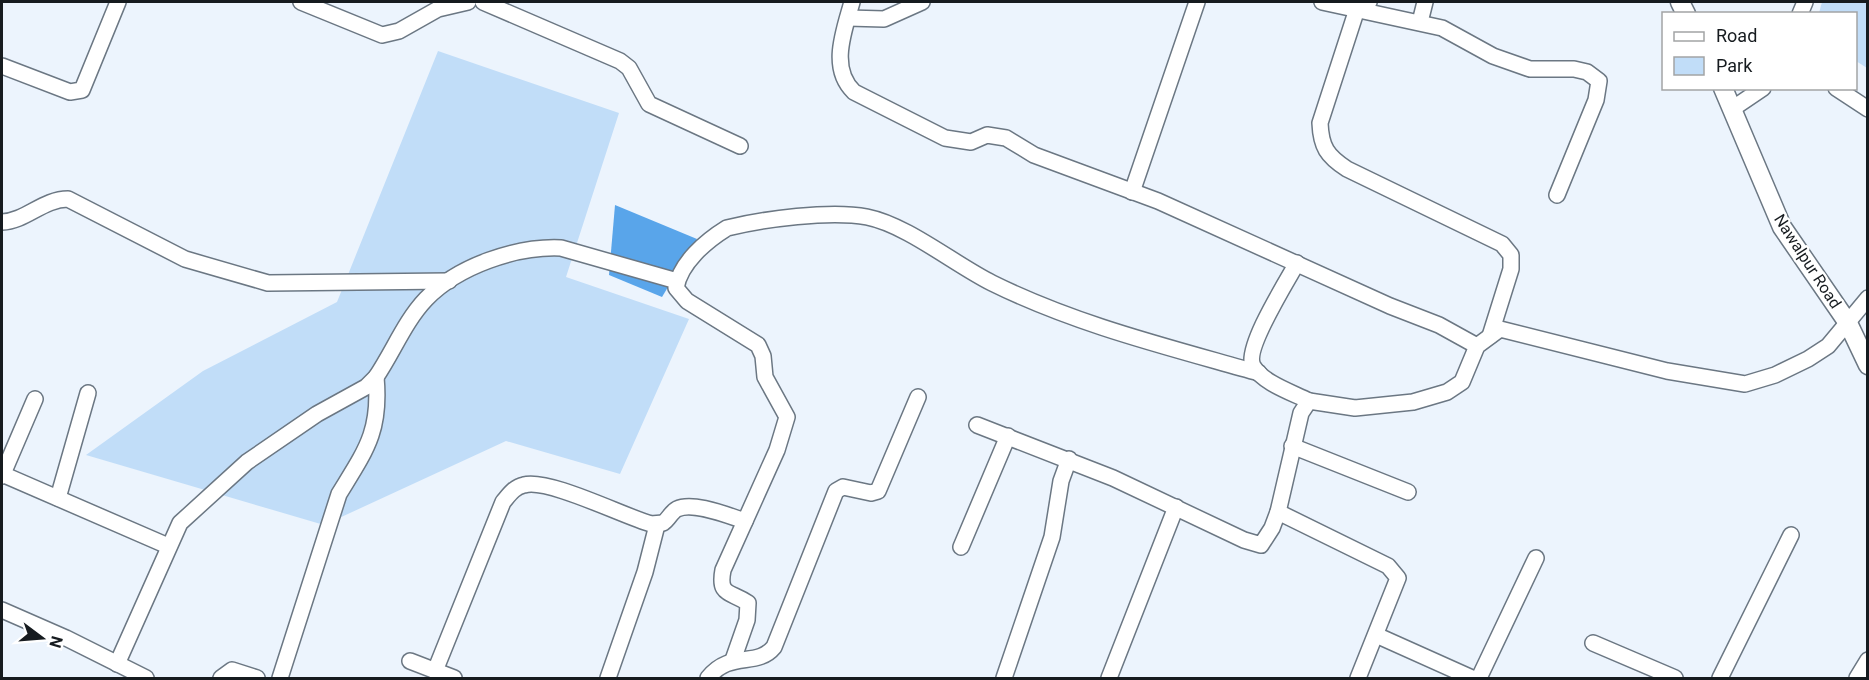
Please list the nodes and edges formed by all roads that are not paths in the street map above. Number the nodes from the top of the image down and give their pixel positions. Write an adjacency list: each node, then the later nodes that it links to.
1 (118, 2): 14 (street)
2 (301, 2): 3 (street)
3 (468, 2)
4 (483, 2): 10 (street)
5 (852, 2): 12 (street)
6 (922, 2): 12 (street)
7 (1197, 2): 21 (street)
8 (1322, 2): 11 (street)
9 (1425, 2): 13 (street)
10 (503, 5): 20 (street)
11 (1363, 5): 13 (street); 29 (street)
12 (848, 18): 21 (street)
13 (1420, 22): 22 (street)
14 (2, 66)
15 (1724, 90): 19 (street, Nawalpur Road)
16 (1761, 90): 19 (street)
17 (1839, 90): 18 (street)
18 (1868, 109)
19 (1732, 110): 28 (street, Nawalpur Road)
20 (740, 146)
21 (1132, 192): 24 (street)
22 (1557, 195)
23 (2, 222): 26 (street)
24 (1297, 264): 30 (street); 32 (street)
25 (678, 280): 26 (street); 32 (street); 47 (street)
26 (449, 281): 33 (street)
27 (1868, 298): 28 (street)
28 (1848, 323): 29 (street); 31 (street, Nawalpur Road)
29 (1490, 336): 30 (street)
30 (1477, 346): 37 (street)
31 (1868, 365)
32 (1259, 373): 37 (street)
33 (376, 378): 50 (street); 64 (street)
34 (88, 393): 44 (street)
35 (918, 397): 56 (street)
36 (35, 399): 42 (street)
37 (1308, 401): 40 (street)
38 (977, 425): 39 (street)
39 (1008, 436): 41 (street); 51 (street)
40 (1292, 446): 43 (street); 46 (street)
41 (1069, 459): 45 (street); 68 (street)
42 (2, 475): 44 (street)
43 (1408, 492)
44 (58, 498): 50 (street)
45 (1176, 507): 46 (street); 69 (street)
46 (1278, 512): 54 (street)
47 (745, 521): 48 (street); 56 (street)
48 (657, 525): 60 (street); 66 (street)
49 (1791, 535): 74 (street)
50 (168, 546): 59 (street)
51 (961, 546)
52 (1536, 558): 72 (street)
53 (2, 610): 59 (street)
54 (1376, 636): 70 (street); 71 (street)
55 (1593, 643): 73 (street)
56 (733, 660): 67 (street)
57 (1868, 660): 75 (street)
58 (410, 661): 60 (street)
59 (117, 664): 61 (street)
60 (435, 671): 65 (street)
61 (146, 678)
62 (221, 678): 63 (street)
63 (257, 678)
64 (280, 678)
65 (454, 678)
66 (608, 678)
67 (708, 678)
68 (1004, 678)
69 (1109, 678)
70 (1358, 678)
71 (1472, 678)
72 (1479, 678)
73 (1670, 678)
74 (1720, 678)
75 (1857, 678)

